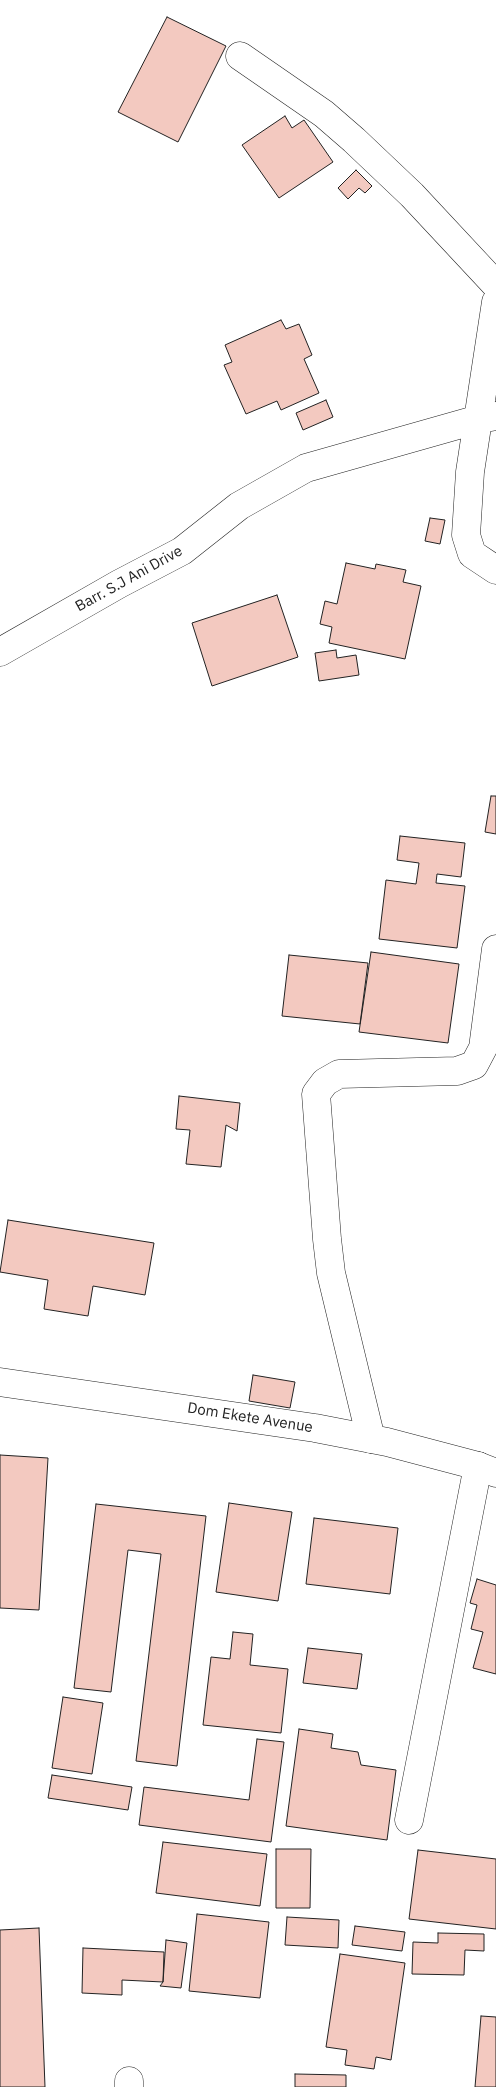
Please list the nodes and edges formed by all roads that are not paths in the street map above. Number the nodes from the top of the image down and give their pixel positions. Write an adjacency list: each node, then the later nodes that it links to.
1 (240, 56): 2 (street)
2 (496, 285)
3 (496, 302): 4 (street)
4 (488, 417): 5 (street); 6 (street, Barr. S.J Ani Drive)
5 (496, 570)
6 (0, 652)
7 (496, 949): 9 (street)
8 (0, 1382): 9 (street, Dom Ekete Avenue)
9 (371, 1439): 10 (street, Dom Ekete Avenue)
10 (487, 1470): 11 (street)
11 (409, 1820)

